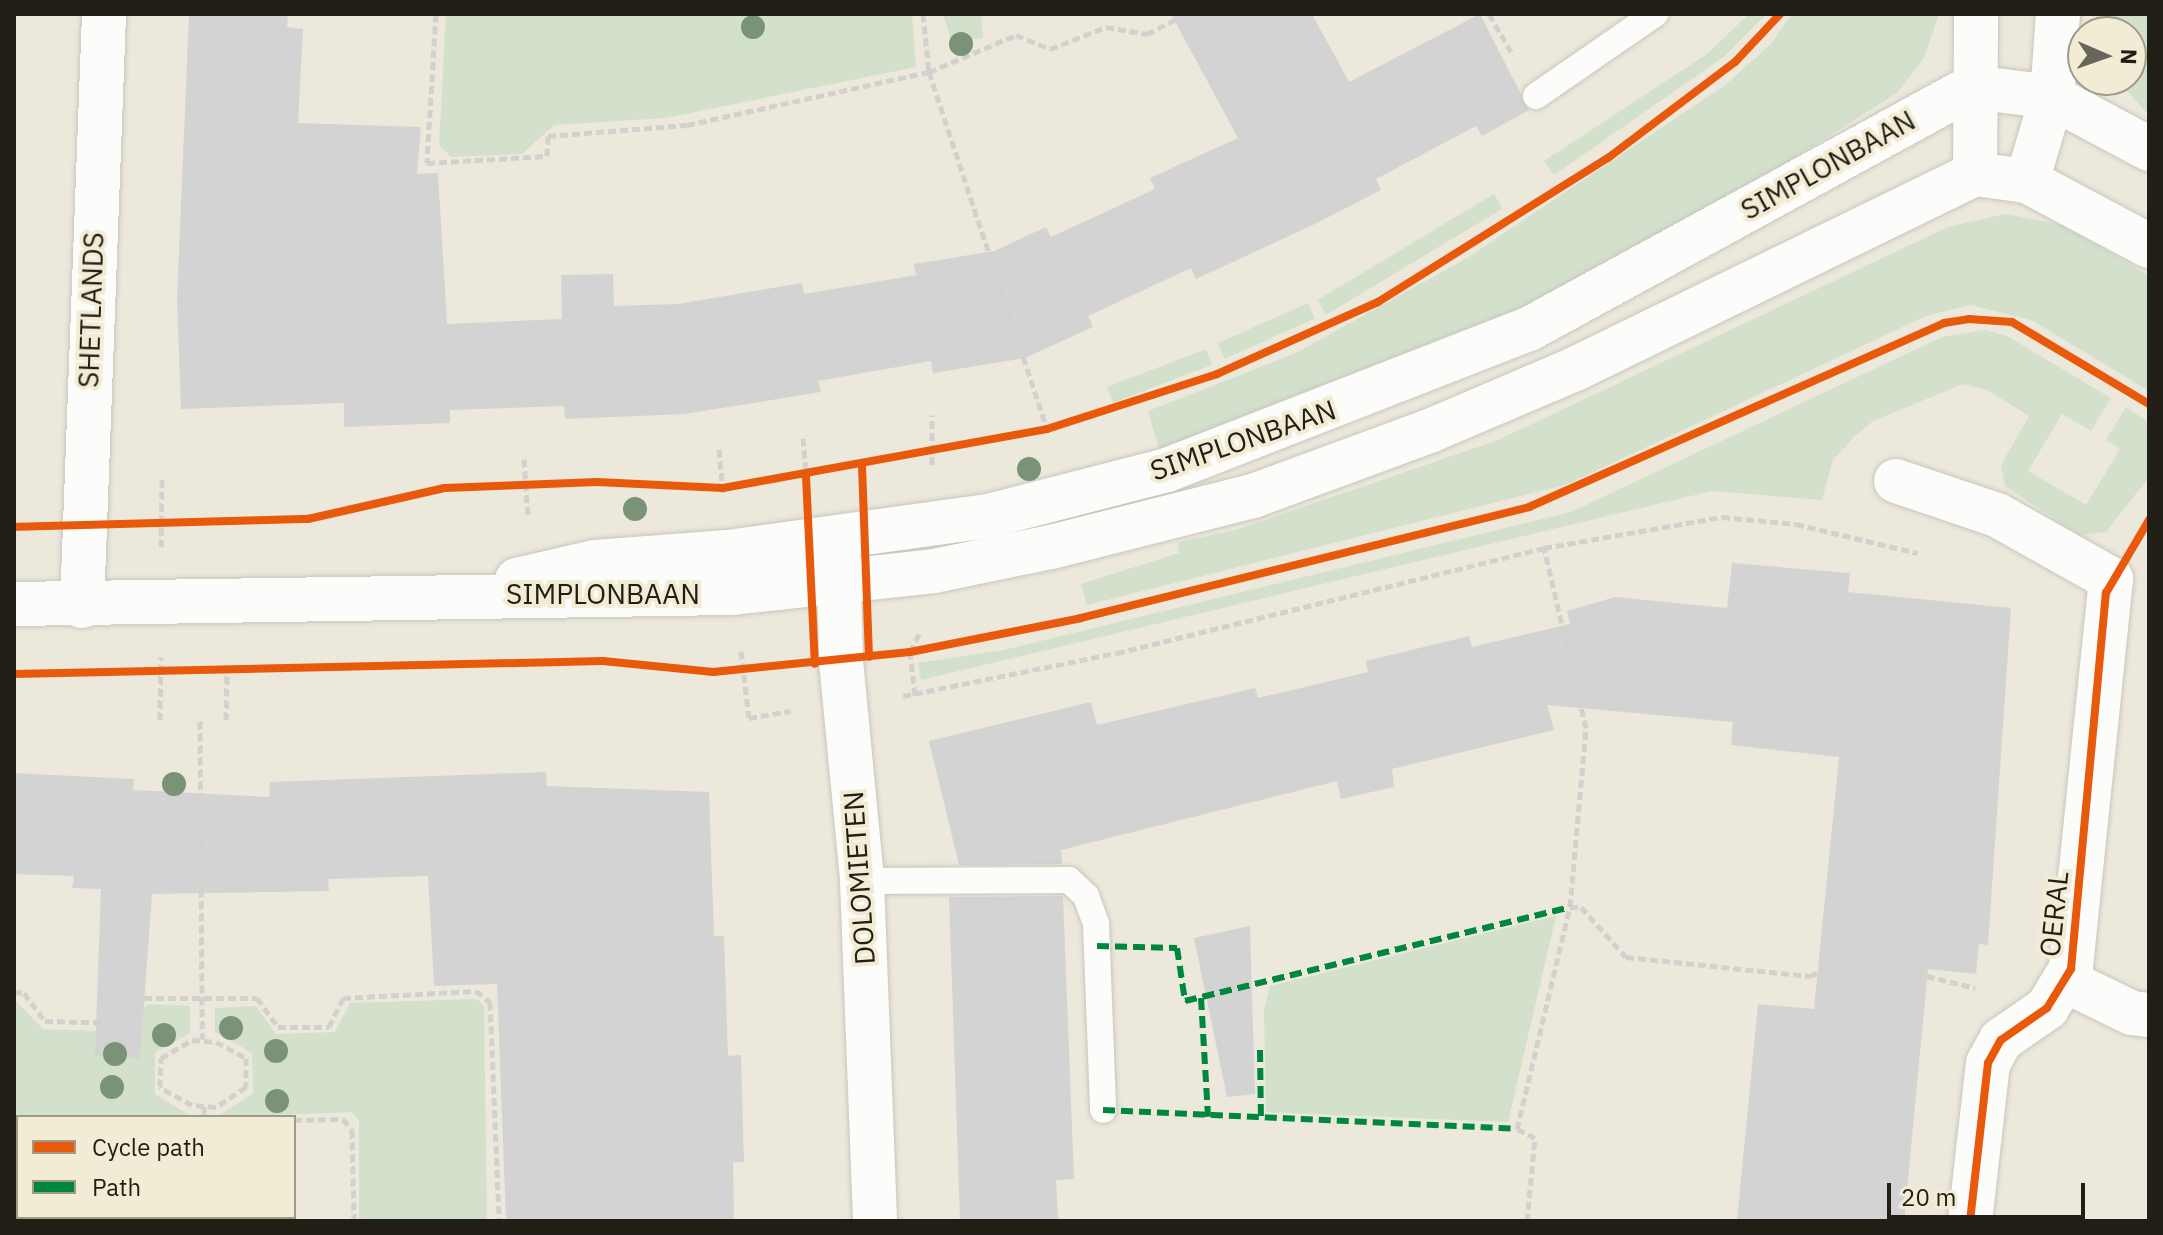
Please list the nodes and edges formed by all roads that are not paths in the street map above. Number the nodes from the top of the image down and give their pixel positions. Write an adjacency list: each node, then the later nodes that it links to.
1 (104, 14): 17 (street, SHETLANDS)
2 (1655, 14): 6 (lane)
3 (1976, 14): 5 (street)
4 (2058, 14): 7 (street)
5 (1972, 87): 7 (street); 9 (street); 13 (street, SIMPLONBAAN)
6 (1536, 96)
7 (2052, 97): 8 (street); 10 (street)
8 (2149, 149)
9 (1975, 174): 10 (street); 14 (street, SIMPLONBAAN)
10 (2027, 181): 11 (street)
11 (2149, 246)
12 (1896, 481): 19 (street, OERAL)
13 (825, 538): 14 (street, DOLOMIETEN); 15 (street, SIMPLONBAAN)
14 (839, 584): 15 (street, SIMPLONBAAN); 18 (street, DOLOMIETEN)
15 (448, 594): 17 (street, SIMPLONBAAN)
16 (14, 604): 17 (street, SIMPLONBAAN)
17 (82, 606)
18 (862, 881): 21 (lane); 22 (street, DOLOMIETEN)
19 (2066, 981): 20 (street); 23 (street, OERAL)
20 (2149, 1015)
21 (1103, 1110)
22 (875, 1221)
23 (1970, 1221)

